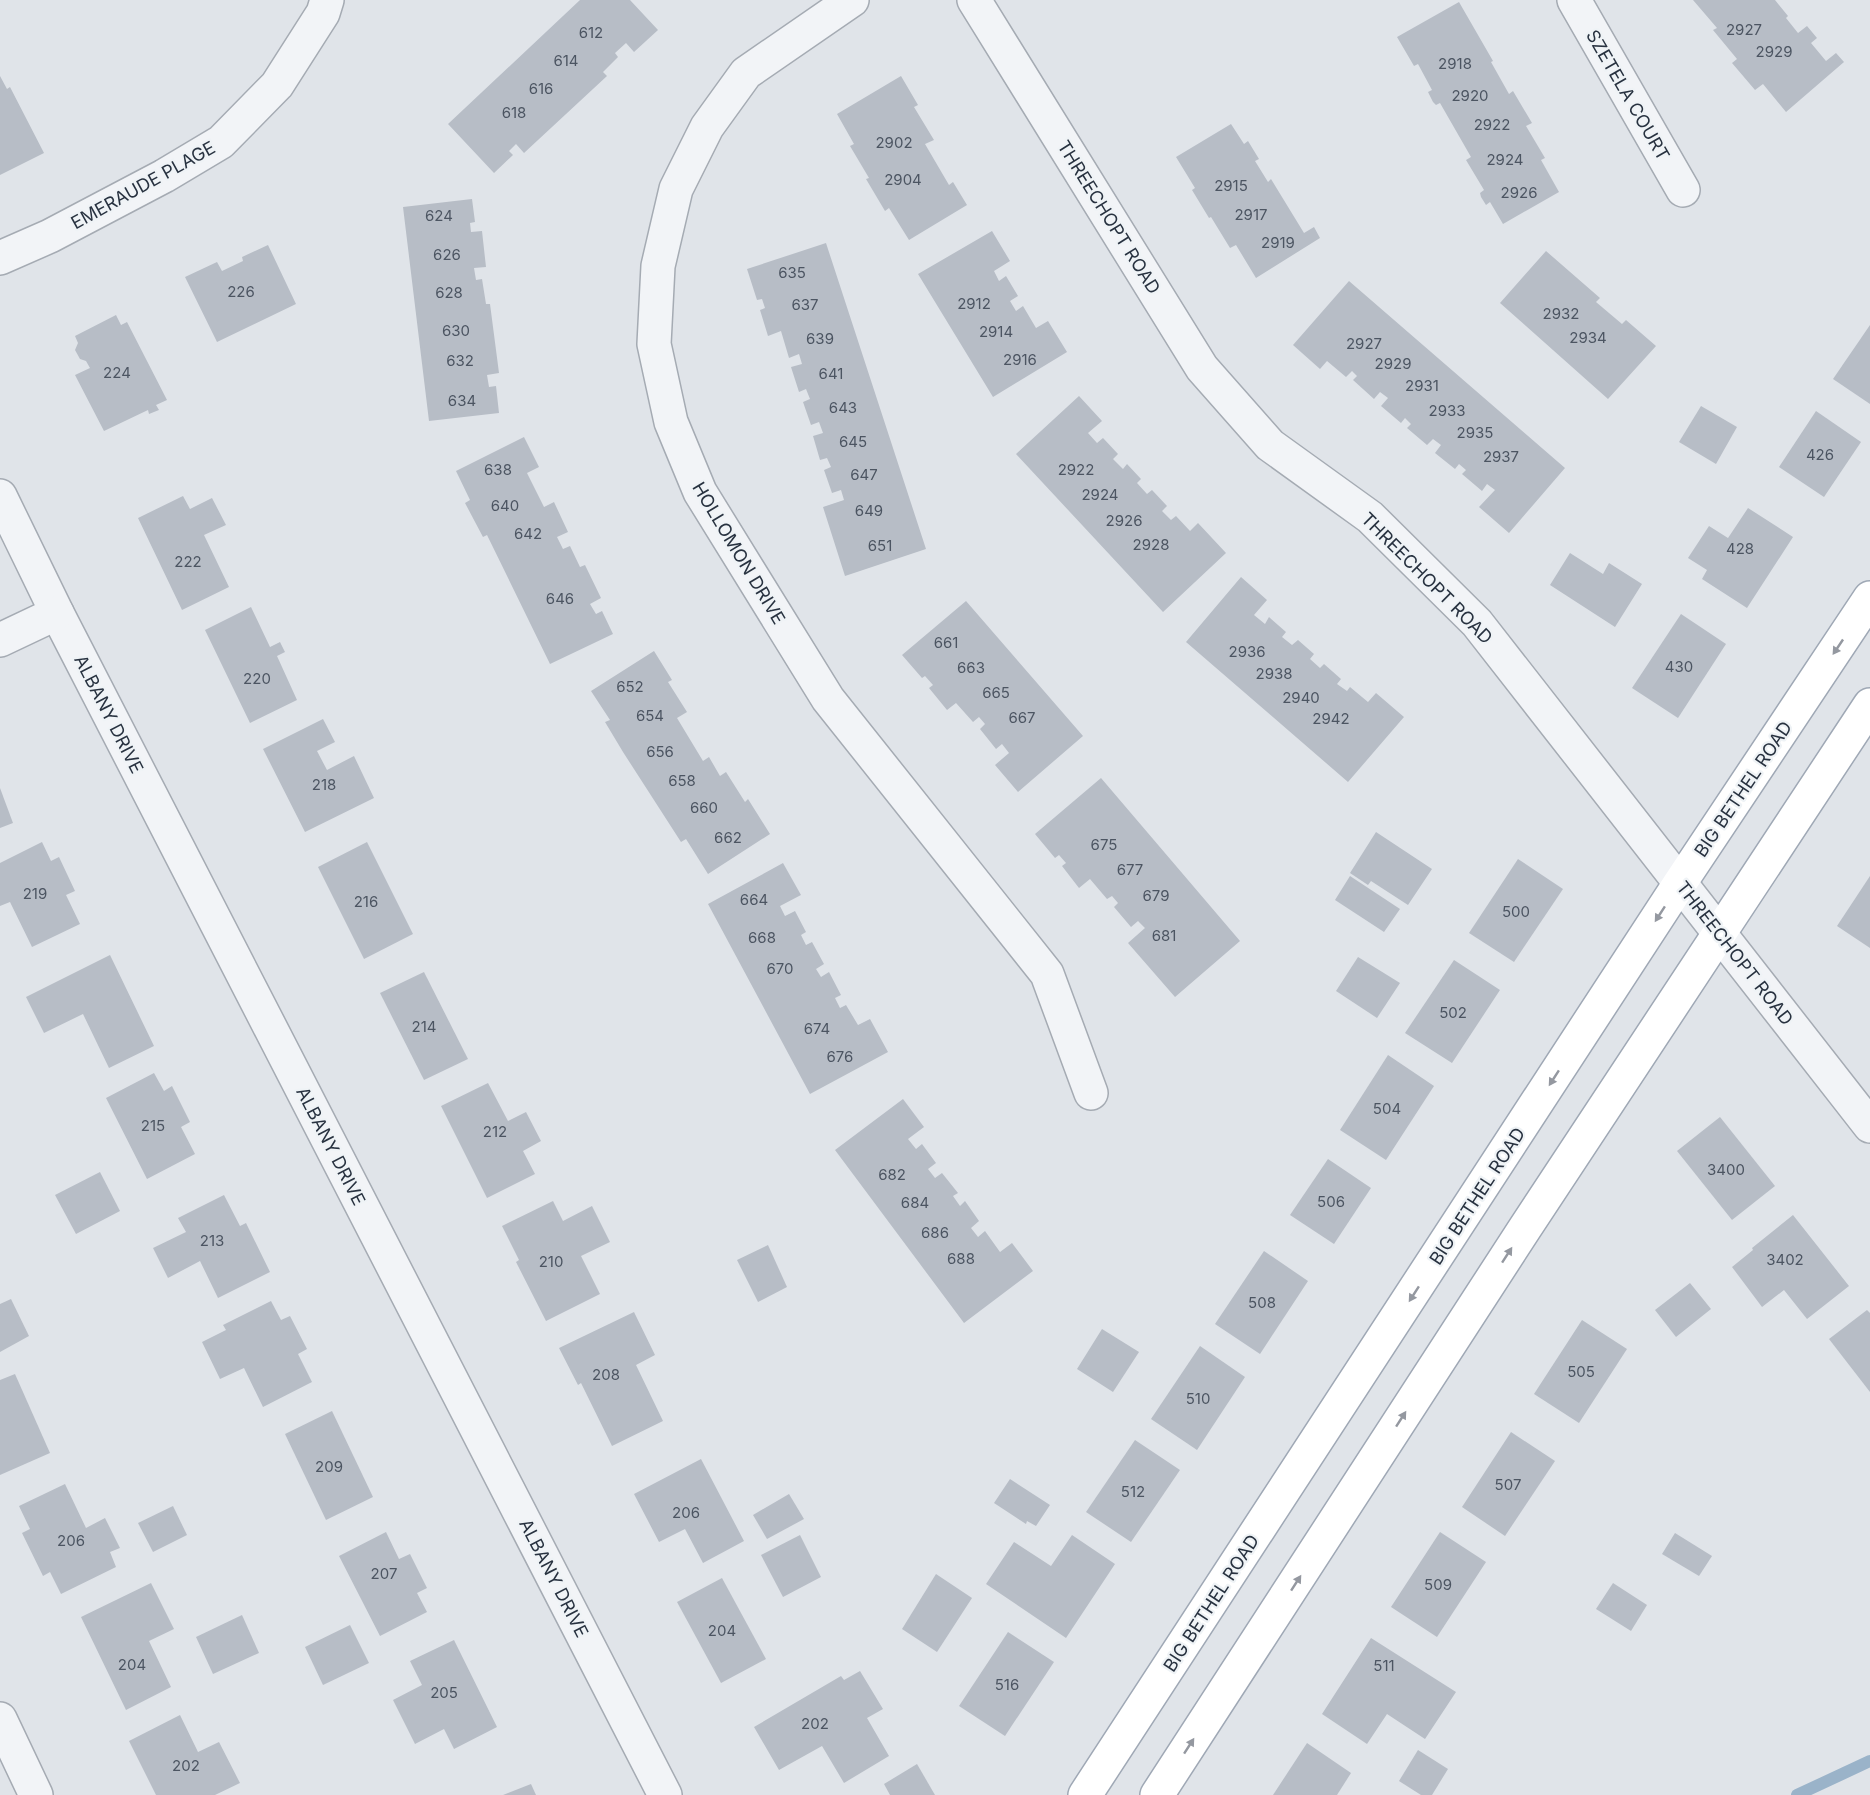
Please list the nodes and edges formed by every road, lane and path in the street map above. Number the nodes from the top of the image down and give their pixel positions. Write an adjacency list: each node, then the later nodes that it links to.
1 (327, 0): 6 (street, EMERAUDE PLAGE)
2 (852, 0): 14 (street, HOLLOMON DRIVE)
3 (974, 0): 12 (street, THREECHOPT ROAD)
4 (1574, 0): 5 (street, SZETELA COURT)
5 (1683, 190)
6 (0, 258)
7 (0, 496): 9 (street, ALBANY DRIVE)
8 (1870, 598): 12 (main road, BIG BETHEL ROAD, one-way to 12)
9 (57, 613): 10 (street); 18 (street, ALBANY DRIVE)
10 (0, 640)
11 (1870, 705): 13 (main road)
12 (1680, 884): 13 (street, THREECHOPT ROAD); 19 (main road, BIG BETHEL ROAD, one-way to 19)
13 (1720, 935): 15 (street, THREECHOPT ROAD); 20 (main road, one-way to 13)
14 (1091, 1093)
15 (1870, 1126)
16 (0, 1719): 17 (street)
17 (36, 1795)
18 (665, 1795)
19 (1085, 1795)
20 (1157, 1795)

